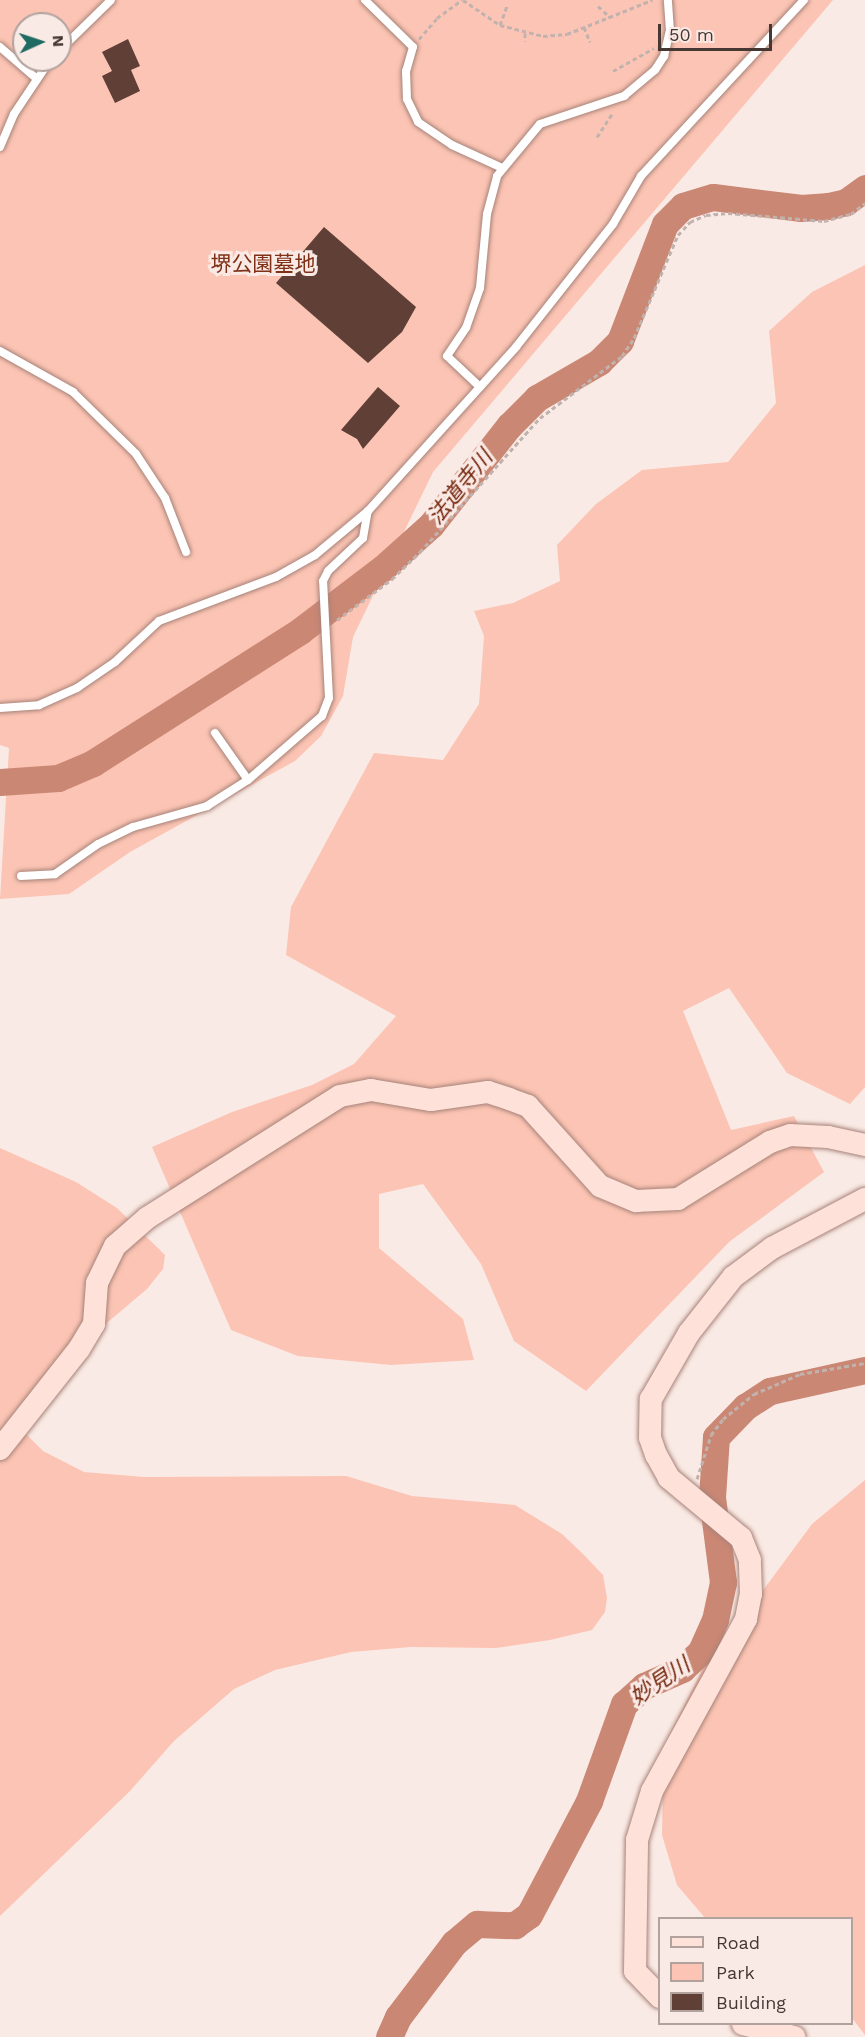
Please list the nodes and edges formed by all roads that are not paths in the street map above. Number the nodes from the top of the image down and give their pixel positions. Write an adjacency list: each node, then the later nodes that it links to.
1 (111, 0): 5 (lane)
2 (365, 0): 10 (lane)
3 (668, 0): 10 (lane)
4 (804, 0): 12 (lane)
5 (72, 38)
6 (0, 47): 8 (lane)
7 (42, 72): 8 (lane)
8 (37, 79): 9 (lane)
9 (0, 147)
10 (502, 168): 12 (lane)
11 (0, 351): 14 (lane)
12 (480, 387): 13 (lane)
13 (368, 511): 15 (lane); 17 (lane)
14 (186, 552)
15 (0, 708)
16 (215, 733): 17 (lane)
17 (248, 780): 18 (lane)
18 (21, 876)
19 (865, 1146): 21 (street)
20 (865, 1199): 22 (street)
21 (0, 1449)
22 (658, 1995)
23 (747, 2025): 24 (street)
24 (794, 2037)

